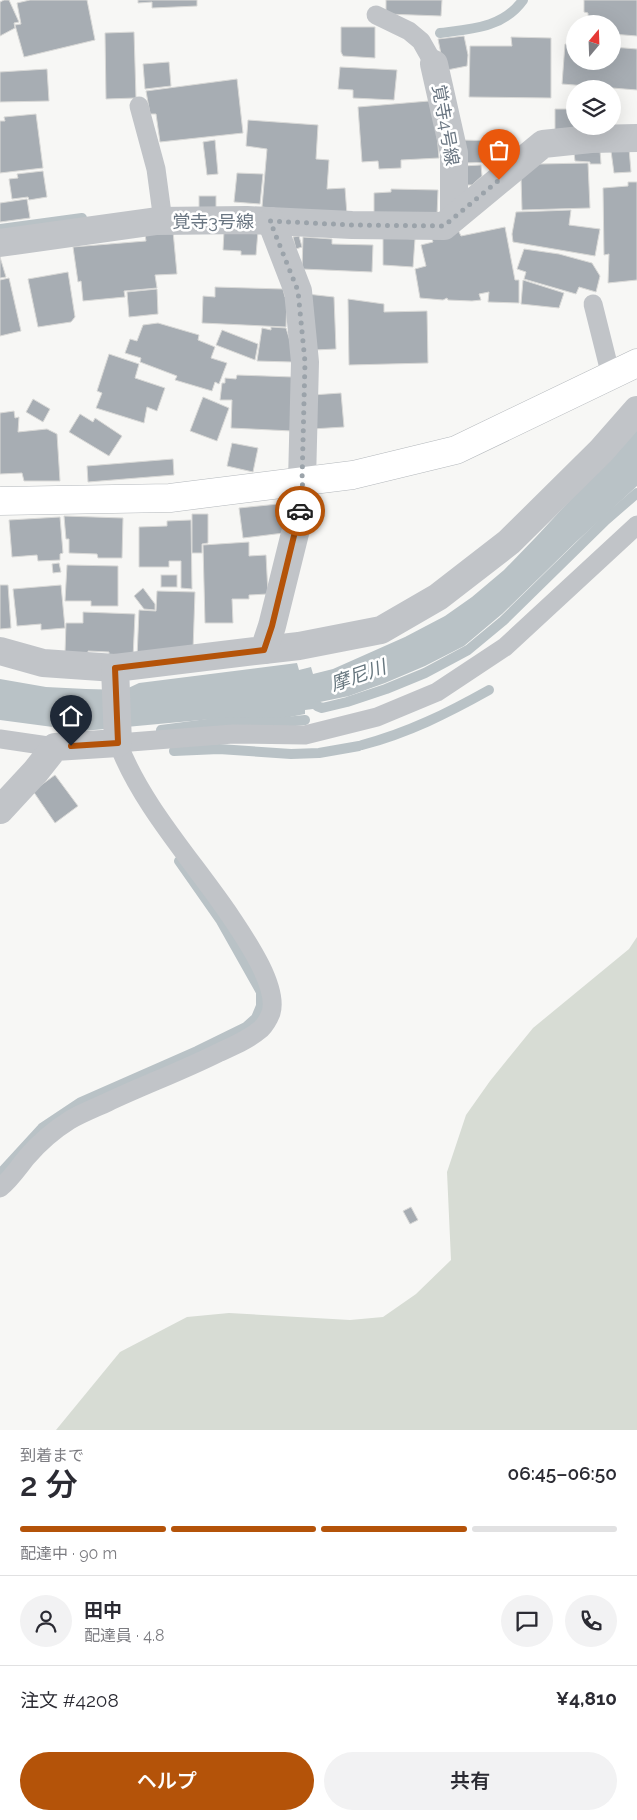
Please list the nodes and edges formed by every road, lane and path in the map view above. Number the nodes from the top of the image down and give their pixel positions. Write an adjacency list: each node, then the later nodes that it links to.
1 (376, 15): 2 (lane)
2 (434, 64): 5 (street, 覚寺4号線)
3 (140, 106): 6 (lane)
4 (637, 138): 5 (street, 覚寺3号線)
5 (454, 217): 7 (street, 覚寺3号線)
6 (163, 221): 7 (street, 覚寺3号線); 8 (street, 覚寺3号線)
7 (270, 221): 13 (street)
8 (0, 243)
9 (593, 304): 11 (lane)
10 (637, 364): 11 (main road)
11 (611, 376): 13 (main road)
12 (637, 410): 16 (street)
13 (302, 481): 14 (main road); 16 (street)
14 (0, 501)
15 (637, 525): 20 (lane)
16 (264, 650): 18 (street)
17 (0, 651): 18 (street)
18 (116, 676): 20 (street)
19 (0, 739): 21 (lane)
20 (118, 739): 21 (street); 23 (lane)
21 (55, 747): 22 (street)
22 (0, 810)
23 (0, 1188)

